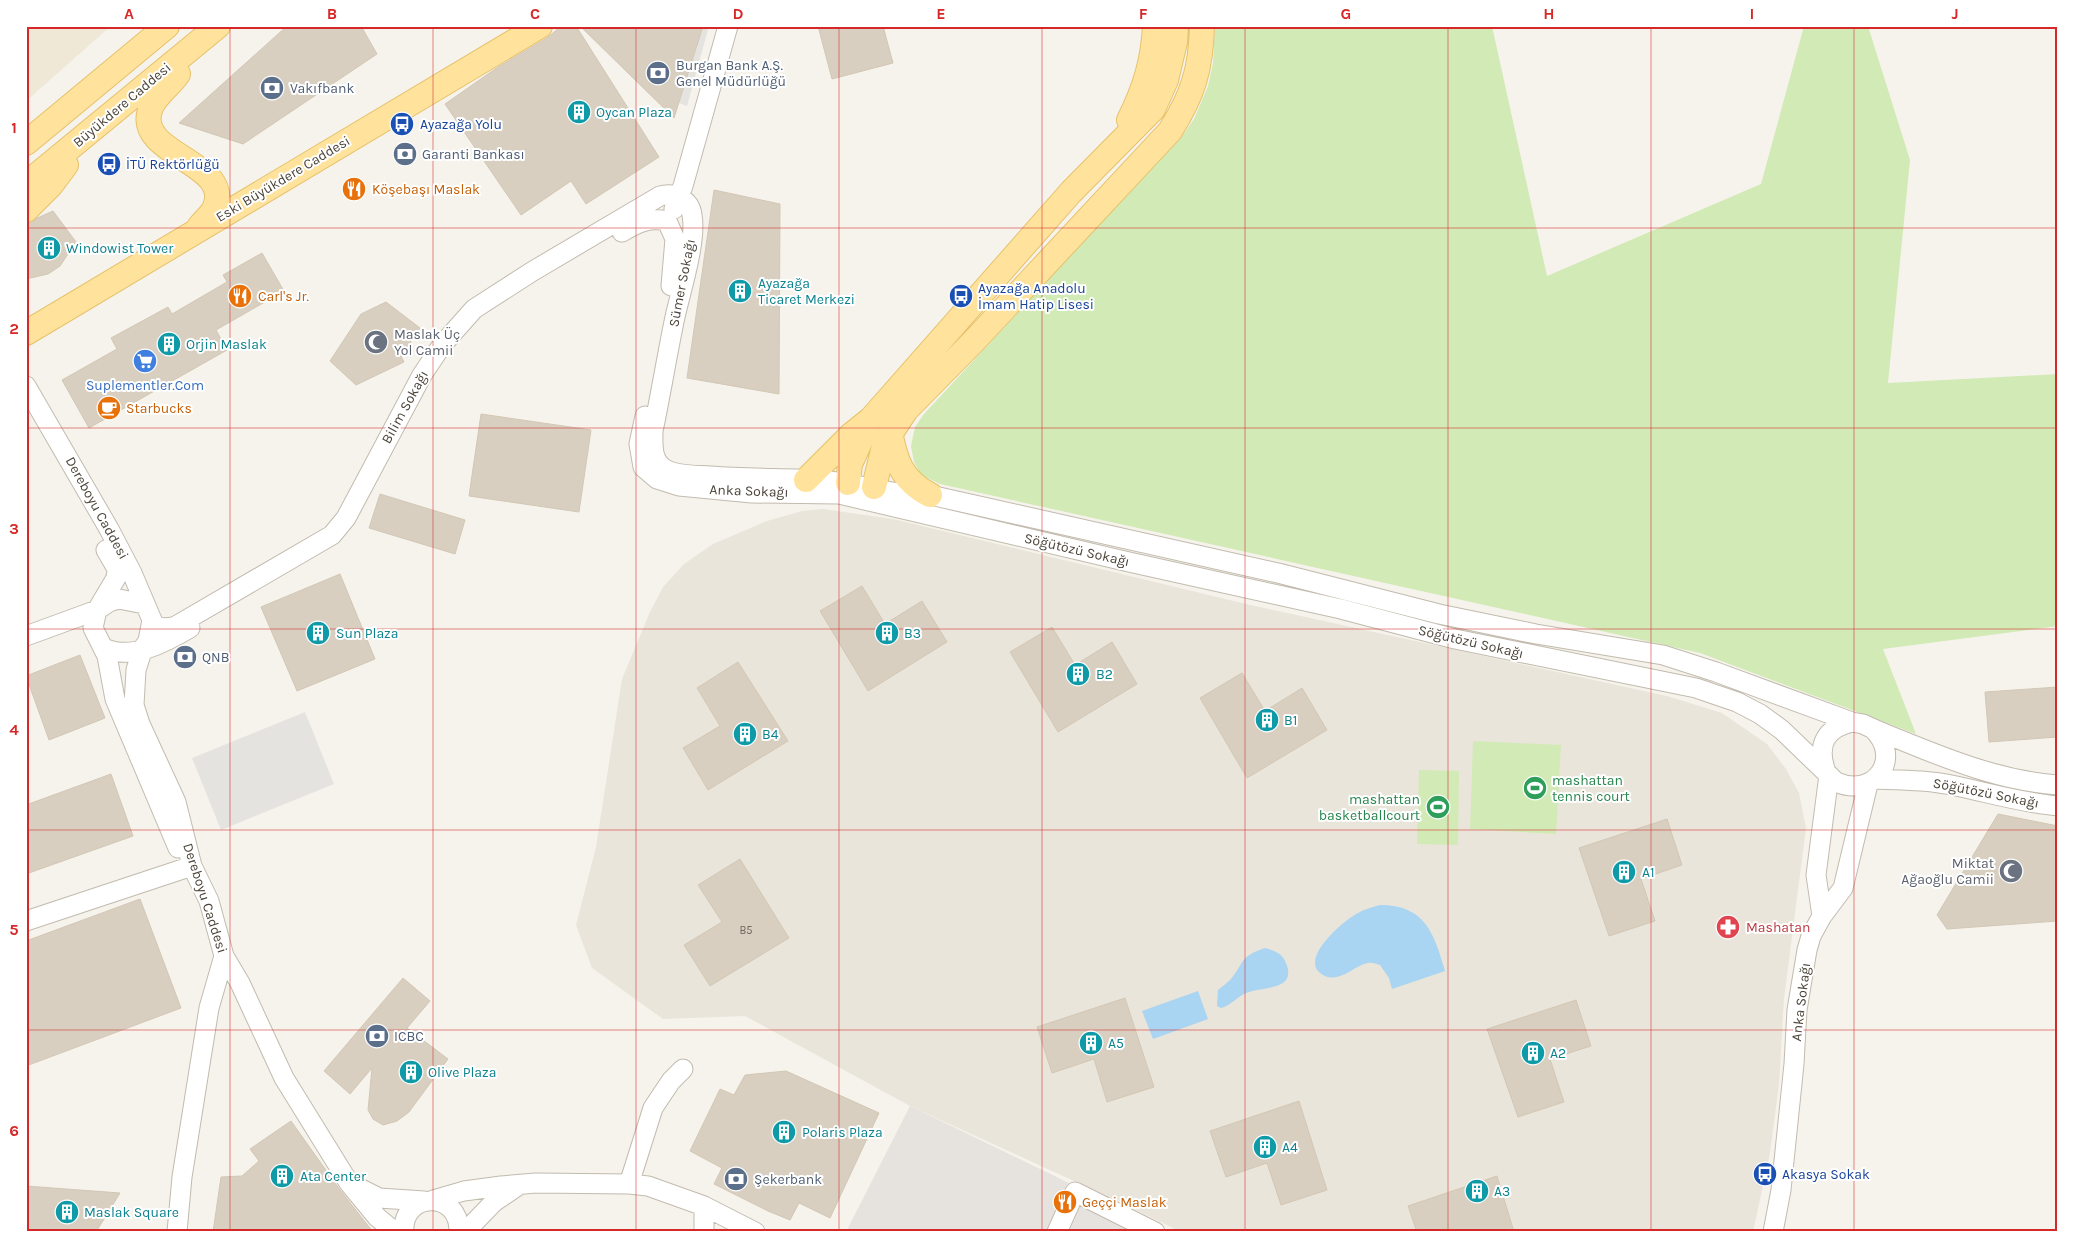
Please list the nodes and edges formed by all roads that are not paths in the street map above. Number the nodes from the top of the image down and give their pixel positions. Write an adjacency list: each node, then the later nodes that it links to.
1 (167, 26): 10 (main road)
2 (218, 26): 8 (main road, Büyükdere Caddesi)
3 (540, 26): 16 (main road, Eski Büyükdere Caddesi)
4 (728, 26): 13 (street)
5 (1155, 26): 11 (main road)
6 (1176, 26): 11 (main road)
7 (1202, 26): 20 (main road)
8 (198, 43): 9 (main road, Büyükdere Caddesi); 16 (main road)
9 (92, 130): 12 (main road, Büyükdere Caddesi); 14 (main road)
10 (26, 143)
11 (1112, 149): 20 (main road)
12 (26, 184)
13 (679, 197): 15 (street); 21 (street, Sümer Sokağı); 26 (street, Bilim Sokağı)
14 (26, 210)
15 (667, 221): 21 (street, Sümer Sokağı); 29 (street, Bilim Sokağı)
16 (195, 232): 17 (main road, Eski Büyükdere Caddesi)
17 (26, 333)
18 (26, 386): 26 (street, Dereboyu Caddesi)
19 (26, 407): 25 (street, Dereboyu Caddesi)
20 (881, 425): 22 (main road); 23 (main road); 24 (main road)
21 (650, 463): 22 (street, Anka Sokağı); 23 (street, Anka Sokağı)
22 (806, 480): 23 (street, Anka Sokağı)
23 (860, 490): 24 (street, Söğütözü Sokağı); 32 (street, Söğütözü Sokağı)
24 (930, 494): 30 (street, Söğütözü Sokağı)
25 (97, 610): 26 (street); 27 (street); 28 (street)
26 (148, 612): 29 (street, Dereboyu Caddesi)
27 (26, 636)
28 (104, 648): 29 (street); 36 (street)
29 (143, 648): 36 (street, Dereboyu Caddesi)
30 (1852, 722): 31 (street, Söğütözü Sokağı); 32 (street)
31 (1873, 728): 33 (street); 34 (street, Söğütözü Sokağı)
32 (1827, 772): 33 (street, Söğütözü Sokağı); 37 (street)
33 (1872, 781): 35 (street, Söğütözü Sokağı); 37 (street, Anka Sokağı)
34 (2058, 785)
35 (2058, 806)
36 (192, 866): 38 (street); 39 (street, Dereboyu Caddesi)
37 (1822, 916): 55 (street, Anka Sokağı)
38 (26, 922)
39 (224, 956): 41 (street, Dereboyu Caddesi); 46 (street)
40 (683, 1069): 42 (street)
41 (350, 1183): 44 (street); 47 (street, Dereboyu Caddesi)
42 (629, 1184): 43 (street); 45 (street)
43 (520, 1185): 44 (street); 50 (street)
44 (429, 1201): 48 (street); 49 (street)
45 (704, 1206): 51 (street); 52 (street)
46 (177, 1232)
47 (394, 1232)
48 (404, 1232)
49 (459, 1232)
50 (465, 1232)
51 (704, 1232)
52 (756, 1232)
53 (1057, 1232): 54 (street)
54 (1154, 1232)
55 (1773, 1232)

